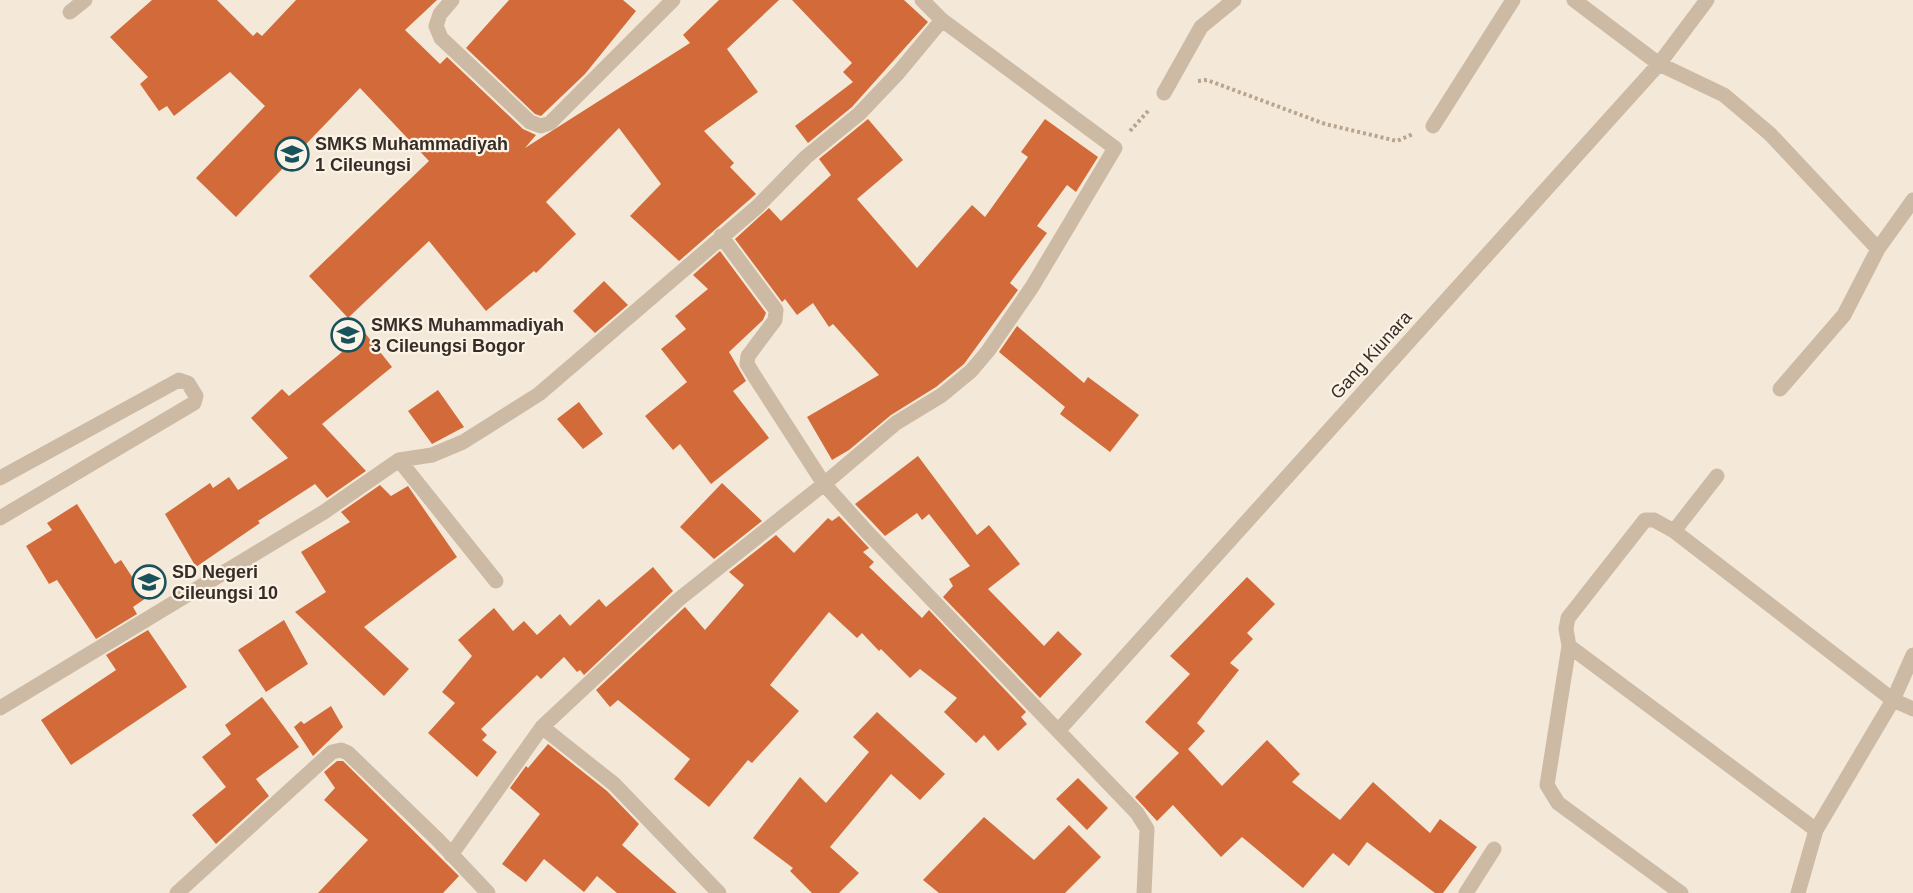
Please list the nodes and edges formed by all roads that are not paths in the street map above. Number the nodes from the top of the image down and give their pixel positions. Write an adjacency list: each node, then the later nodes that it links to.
1 (85, 0): 9 (street)
2 (452, 0): 8 (street)
3 (922, 0): 10 (street)
4 (1234, 0): 12 (street)
5 (1513, 0): 13 (street)
6 (1574, 0): 11 (street)
7 (1707, 0): 11 (street, Gang Kiunara)
8 (668, 2)
9 (70, 12)
10 (942, 20): 15 (street); 21 (street)
11 (1659, 64): 16 (street); 31 (street, Gang Kiunara)
12 (1164, 93)
13 (1433, 126)
14 (1913, 200): 16 (street)
15 (721, 236): 18 (street); 21 (street)
16 (1878, 249): 17 (street)
17 (1780, 389)
18 (399, 460): 24 (street); 28 (street)
19 (1718, 476): 23 (street)
20 (0, 478): 22 (street)
21 (824, 484): 30 (street); 31 (street)
22 (0, 518)
23 (1674, 531): 25 (street); 27 (street)
24 (496, 581)
25 (1569, 646): 32 (street); 40 (street)
26 (1913, 655): 27 (street)
27 (1893, 700): 29 (street); 32 (street)
28 (0, 708)
29 (1913, 709)
30 (542, 727): 34 (street); 37 (street)
31 (1058, 731): 38 (street)
32 (1816, 830): 41 (street)
33 (1494, 849): 39 (street)
34 (451, 855): 35 (street); 36 (street)
35 (177, 893)
36 (488, 893)
37 (719, 893)
38 (1144, 893)
39 (1466, 893)
40 (1681, 893)
41 (1798, 893)

